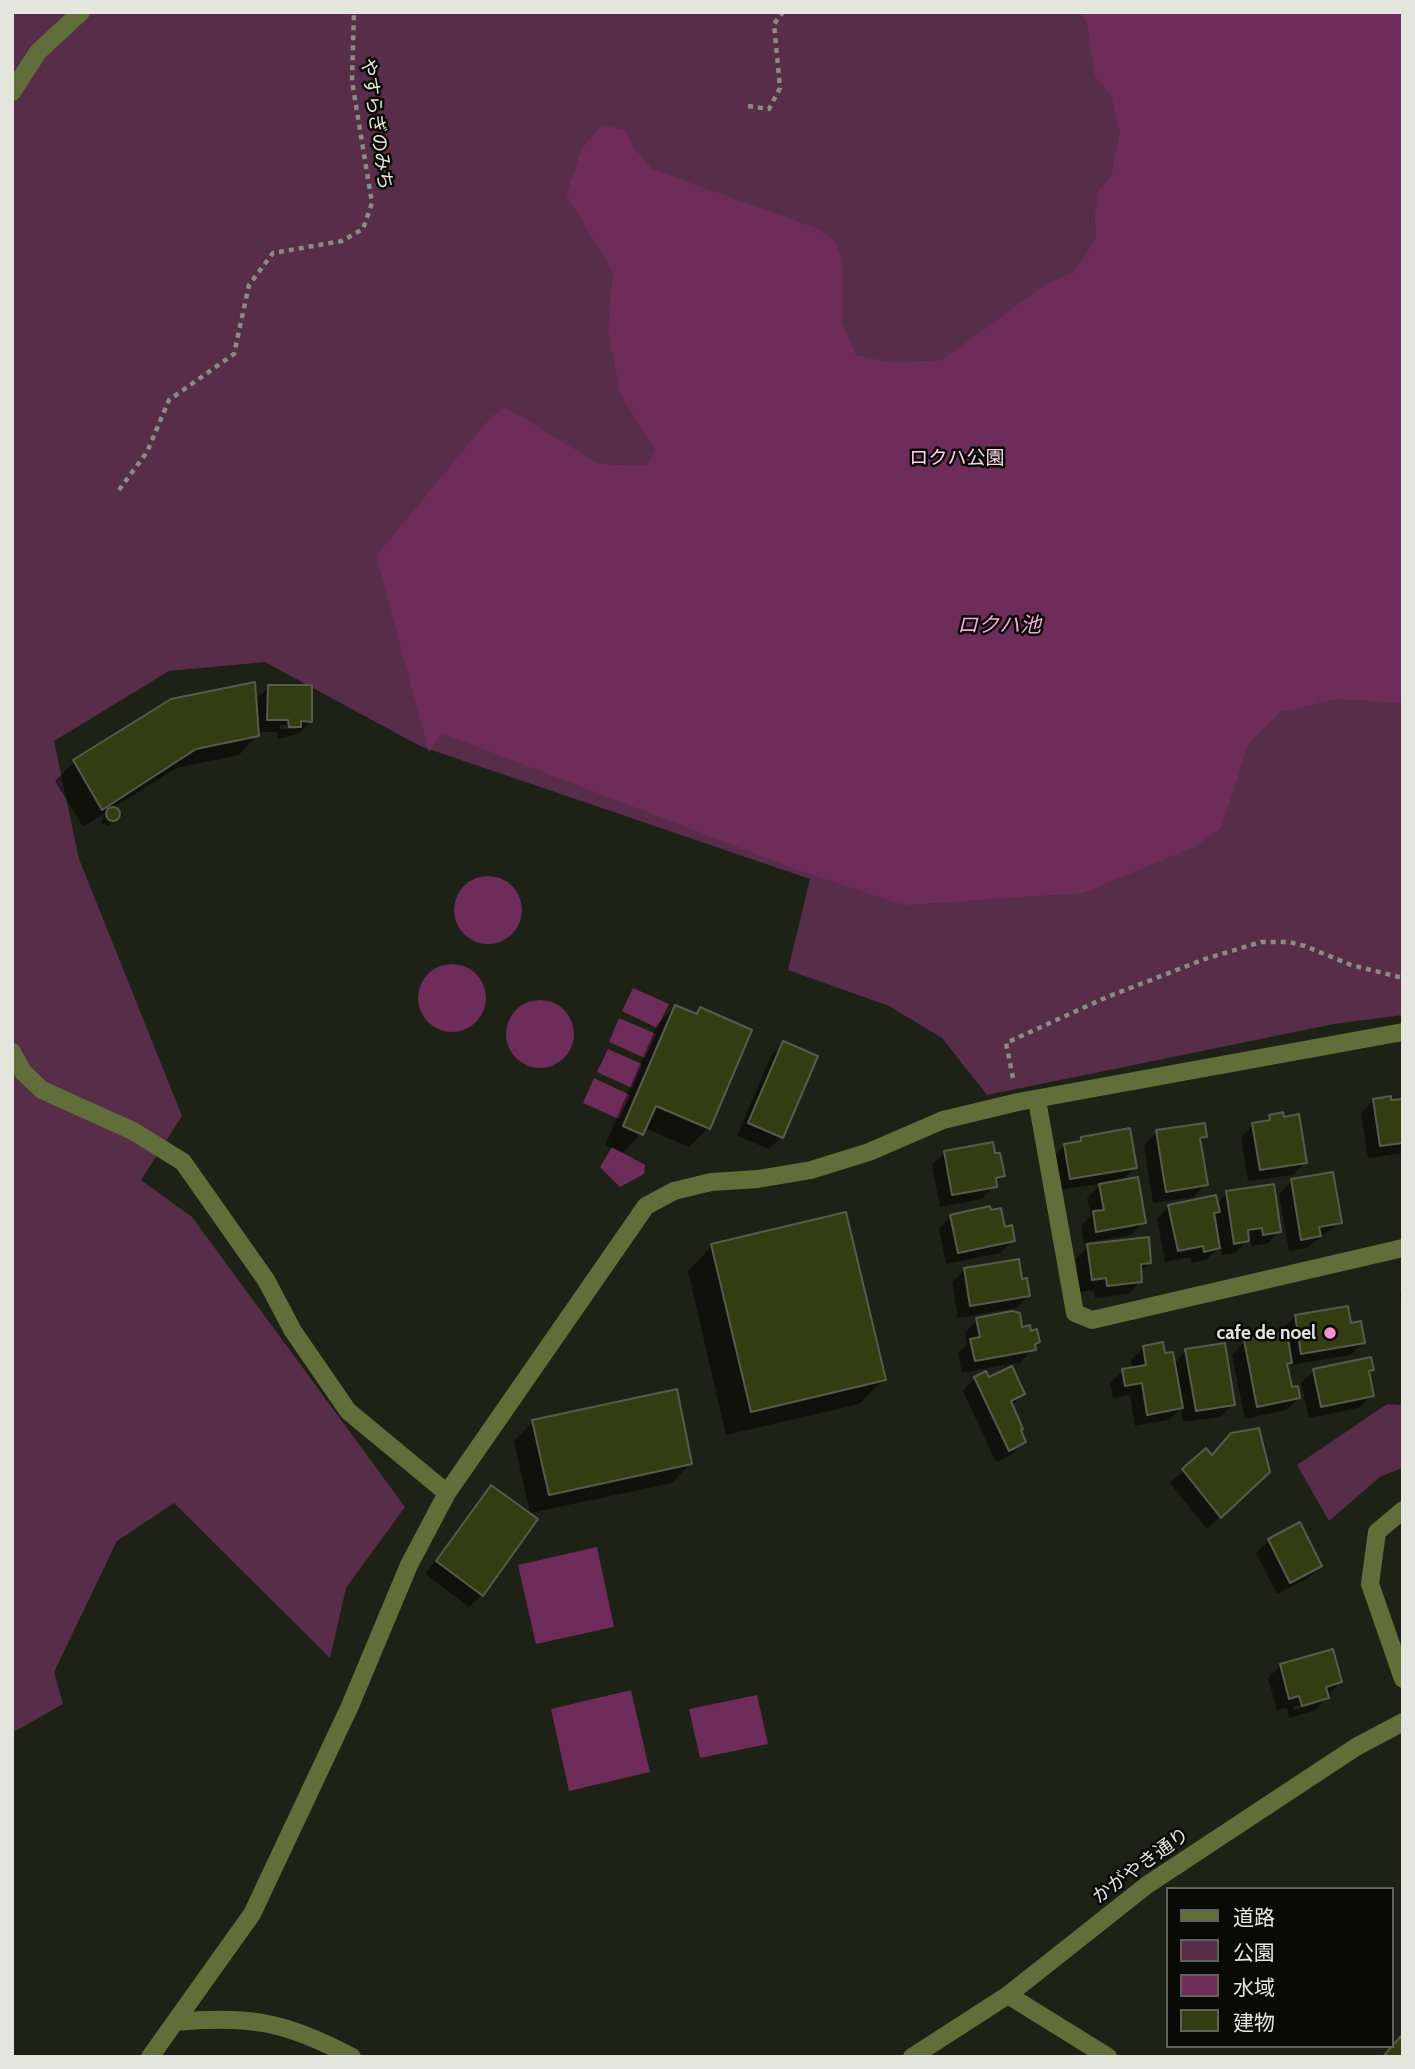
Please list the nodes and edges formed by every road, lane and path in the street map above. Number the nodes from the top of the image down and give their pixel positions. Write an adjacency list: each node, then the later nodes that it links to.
1 (82, 12): 4 (street)
2 (354, 12): 6 (path, やすらぎのみち)
3 (783, 12): 5 (path)
4 (12, 92)
5 (748, 106)
6 (119, 490)
7 (1403, 978): 11 (path)
8 (1403, 1032): 10 (street)
9 (12, 1052): 13 (street)
10 (1037, 1101): 11 (street); 12 (street)
11 (1018, 1102): 13 (street)
12 (1403, 1248)
13 (447, 1493): 18 (street)
14 (1403, 1510): 15 (street)
15 (1403, 1679)
16 (1403, 1721): 17 (street, かがやき通り)
17 (1008, 1995): 21 (street, かがやき通り); 22 (street)
18 (176, 2022): 19 (street); 20 (street)
19 (150, 2057)
20 (352, 2057)
21 (912, 2057)
22 (1108, 2057)

